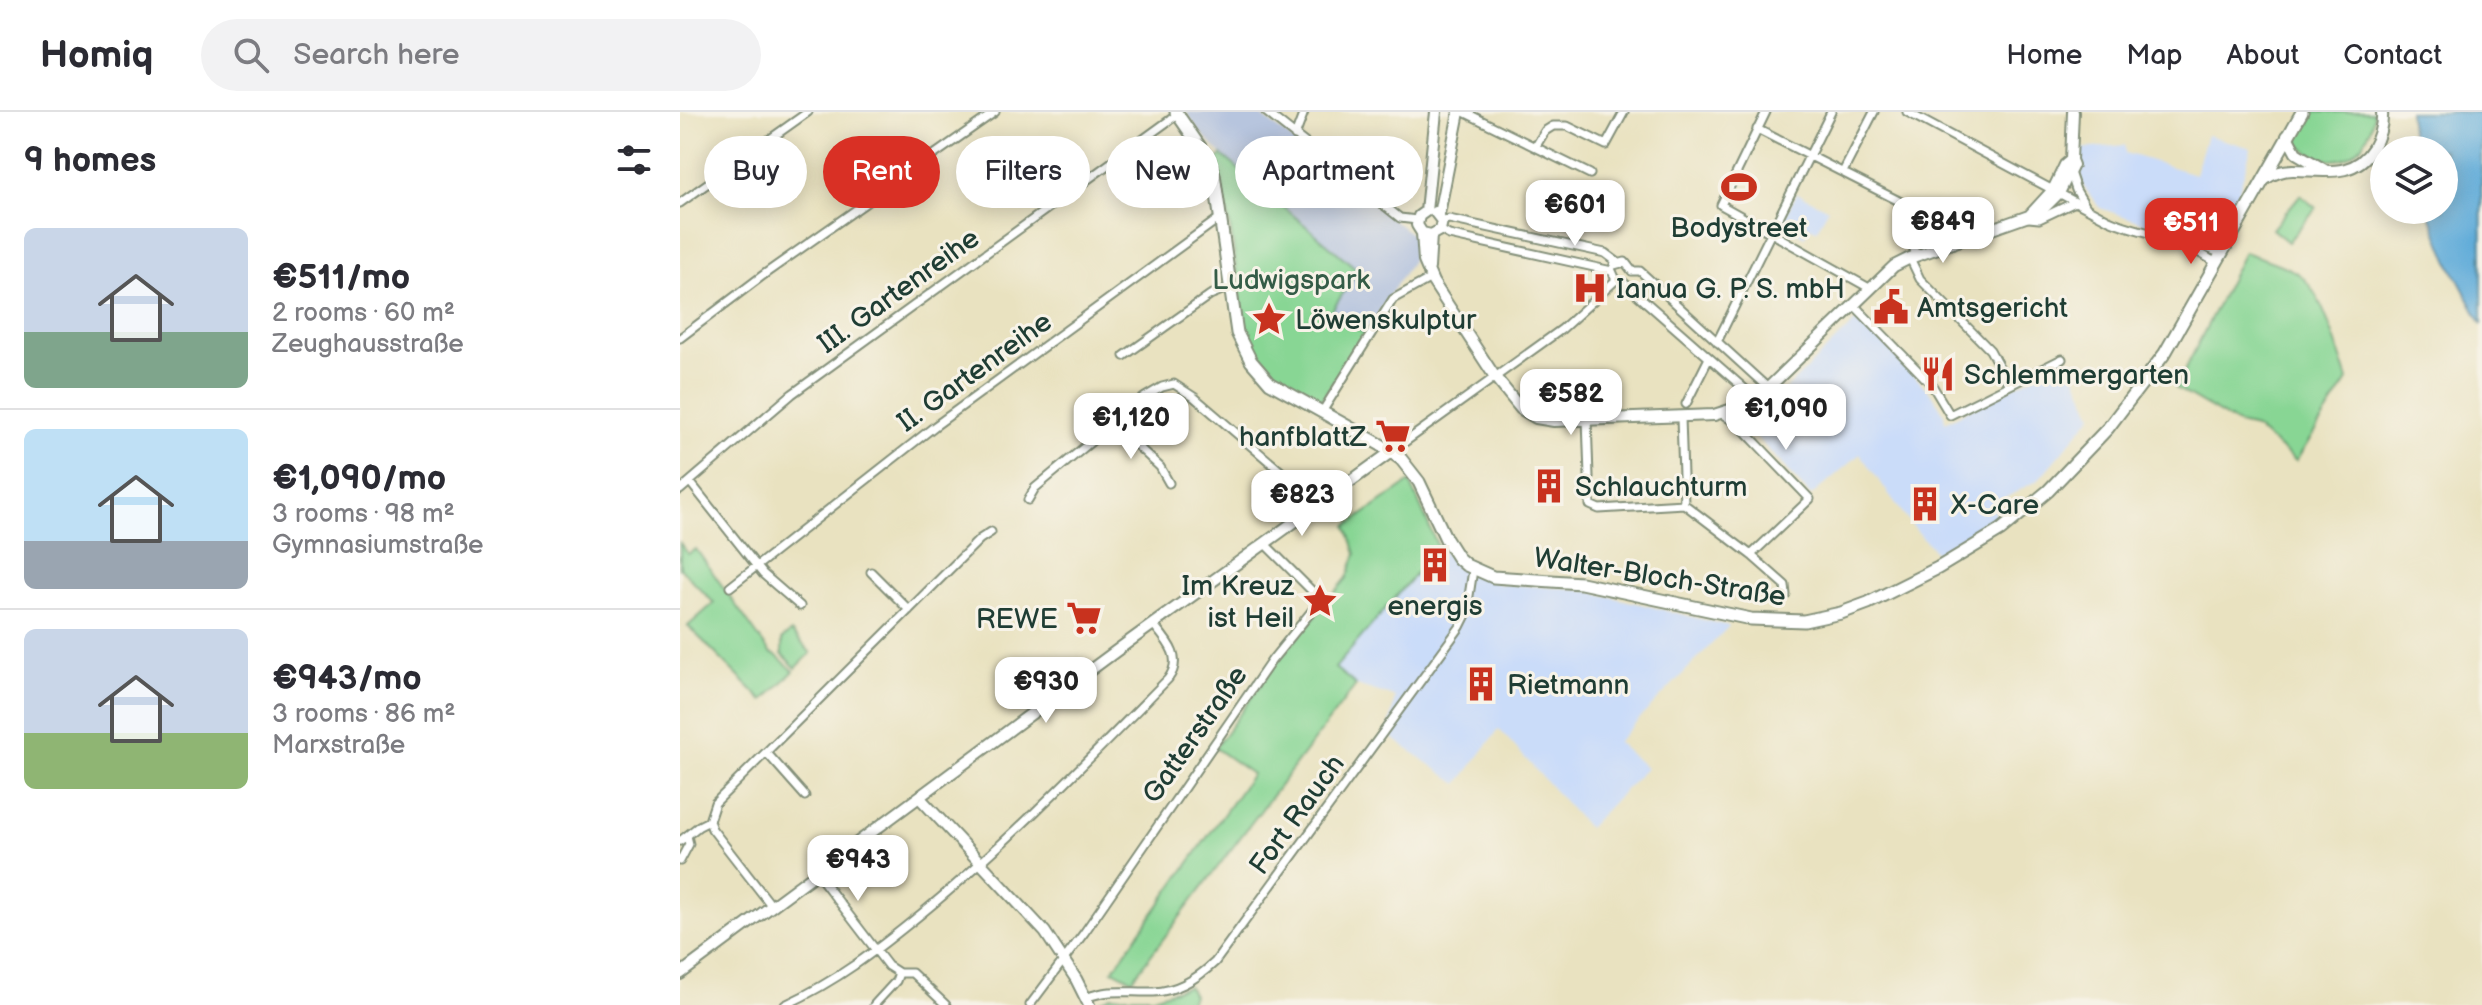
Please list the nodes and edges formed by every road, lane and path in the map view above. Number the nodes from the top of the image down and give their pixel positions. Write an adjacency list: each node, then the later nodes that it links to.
1 (808, 112): 29 (street)
2 (995, 112): 51 (street)
3 (1266, 112): 17 (street)
4 (1304, 112): 17 (street)
5 (1436, 112): 32 (street)
6 (1462, 112): 19 (street); 37 (street)
7 (1624, 112): 19 (street)
8 (1766, 112): 16 (street)
9 (1831, 112): 20 (street)
10 (1874, 112): 22 (street)
11 (1907, 112): 27 (street)
12 (2073, 112): 21 (street)
13 (2302, 112): 18 (main road, Walter-Bloch-Straße)
14 (2382, 112): 24 (street)
15 (1177, 113): 33 (main road); 70 (street, III. Gartenreihe)
16 (1757, 129): 20 (street); 38 (street)
17 (1295, 136)
18 (2287, 136): 24 (street); 26 (main road, Walter-Bloch-Straße)
19 (1536, 146): 25 (street)
20 (1810, 155): 22 (street); 38 (street)
21 (2071, 160): 23 (street); 27 (street)
22 (1843, 172): 41 (street)
23 (2070, 172): 27 (street); 31 (street)
24 (2335, 172): 26 (street)
25 (1590, 174)
26 (2263, 180): 35 (main road, Walter-Bloch-Straße)
27 (2056, 192): 28 (street); 34 (street)
28 (2075, 202): 31 (street); 34 (street)
29 (680, 203)
30 (1387, 208): 36 (street)
31 (2087, 209): 39 (street)
32 (1426, 211): 36 (street); 37 (street)
33 (1221, 217): 48 (main road); 79 (street, II. Gartenreihe)
34 (2028, 218): 41 (street)
35 (2242, 219): 40 (street); 42 (main road, Walter-Bloch-Straße)
36 (1417, 220): 37 (street)
37 (1435, 226): 43 (street); 44 (street); 46 (street)
38 (1771, 232): 49 (street); 52 (street)
39 (2183, 243): 40 (street); 42 (street)
40 (2197, 245): 42 (street)
41 (1913, 257): 49 (street); 59 (street)
42 (2219, 259): 80 (main road, Walter-Bloch-Straße)
43 (1617, 262): 44 (street); 45 (street)
44 (1612, 271): 47 (street)
45 (1632, 271): 47 (street); 52 (street)
46 (1431, 278): 58 (street); 64 (street)
47 (1619, 281): 54 (street); 58 (street)
48 (1230, 287): 53 (street); 64 (main road)
49 (1871, 289): 50 (street)
50 (1854, 305): 59 (street); 60 (street)
51 (680, 338)
52 (1717, 342): 55 (street)
53 (1124, 356)
54 (1709, 358): 57 (street); 62 (street)
55 (1735, 358): 57 (street); 60 (street)
56 (2062, 359): 59 (street)
57 (1724, 371): 61 (street)
58 (1495, 377): 66 (street); 69 (street)
59 (2009, 385)
60 (1768, 388): 61 (street)
61 (1755, 398): 63 (street)
62 (1686, 404)
63 (1728, 411): 65 (street); 68 (street); 68 (street)
64 (1322, 412): 69 (main road)
65 (1681, 418): 66 (street); 75 (street)
66 (1587, 419): 75 (street)
67 (1114, 424): 71 (street); 73 (street); 74 (street)
68 (1740, 426): 78 (street)
69 (1391, 452): 74 (street); 80 (main road)
70 (690, 482): 72 (street, III. Gartenreihe); 79 (street)
71 (1169, 483)
72 (680, 490)
73 (1028, 500)
74 (1319, 504): 77 (street)
75 (1684, 504): 78 (street)
76 (991, 532): 85 (street)
77 (1264, 543): 86 (street); 97 (street, Gatterstraße)
78 (1751, 555): 83 (street)
79 (757, 565): 82 (street, II. Gartenreihe); 84 (street)
80 (1473, 570): 100 (street, Fort Rauch)
81 (871, 572): 85 (street)
82 (730, 587)
83 (1786, 595)
84 (800, 606)
85 (909, 610): 87 (street)
86 (1153, 624): 89 (street); 93 (street)
87 (766, 752): 88 (street); 90 (street)
88 (805, 796)
89 (919, 797): 93 (street); 94 (street)
90 (709, 821): 91 (street); 95 (street)
91 (683, 839): 92 (street)
92 (680, 861)
93 (981, 865): 96 (street); 97 (street)
94 (816, 872): 95 (street); 96 (street)
95 (771, 905): 99 (street)
96 (875, 952): 98 (street); 101 (street)
97 (1064, 960): 100 (street); 104 (street, Gatterstraße)
98 (899, 973): 102 (street); 103 (street)
99 (680, 974)
100 (1087, 1002)
101 (785, 1005)
102 (874, 1005)
103 (946, 1005)
104 (1030, 1005)

